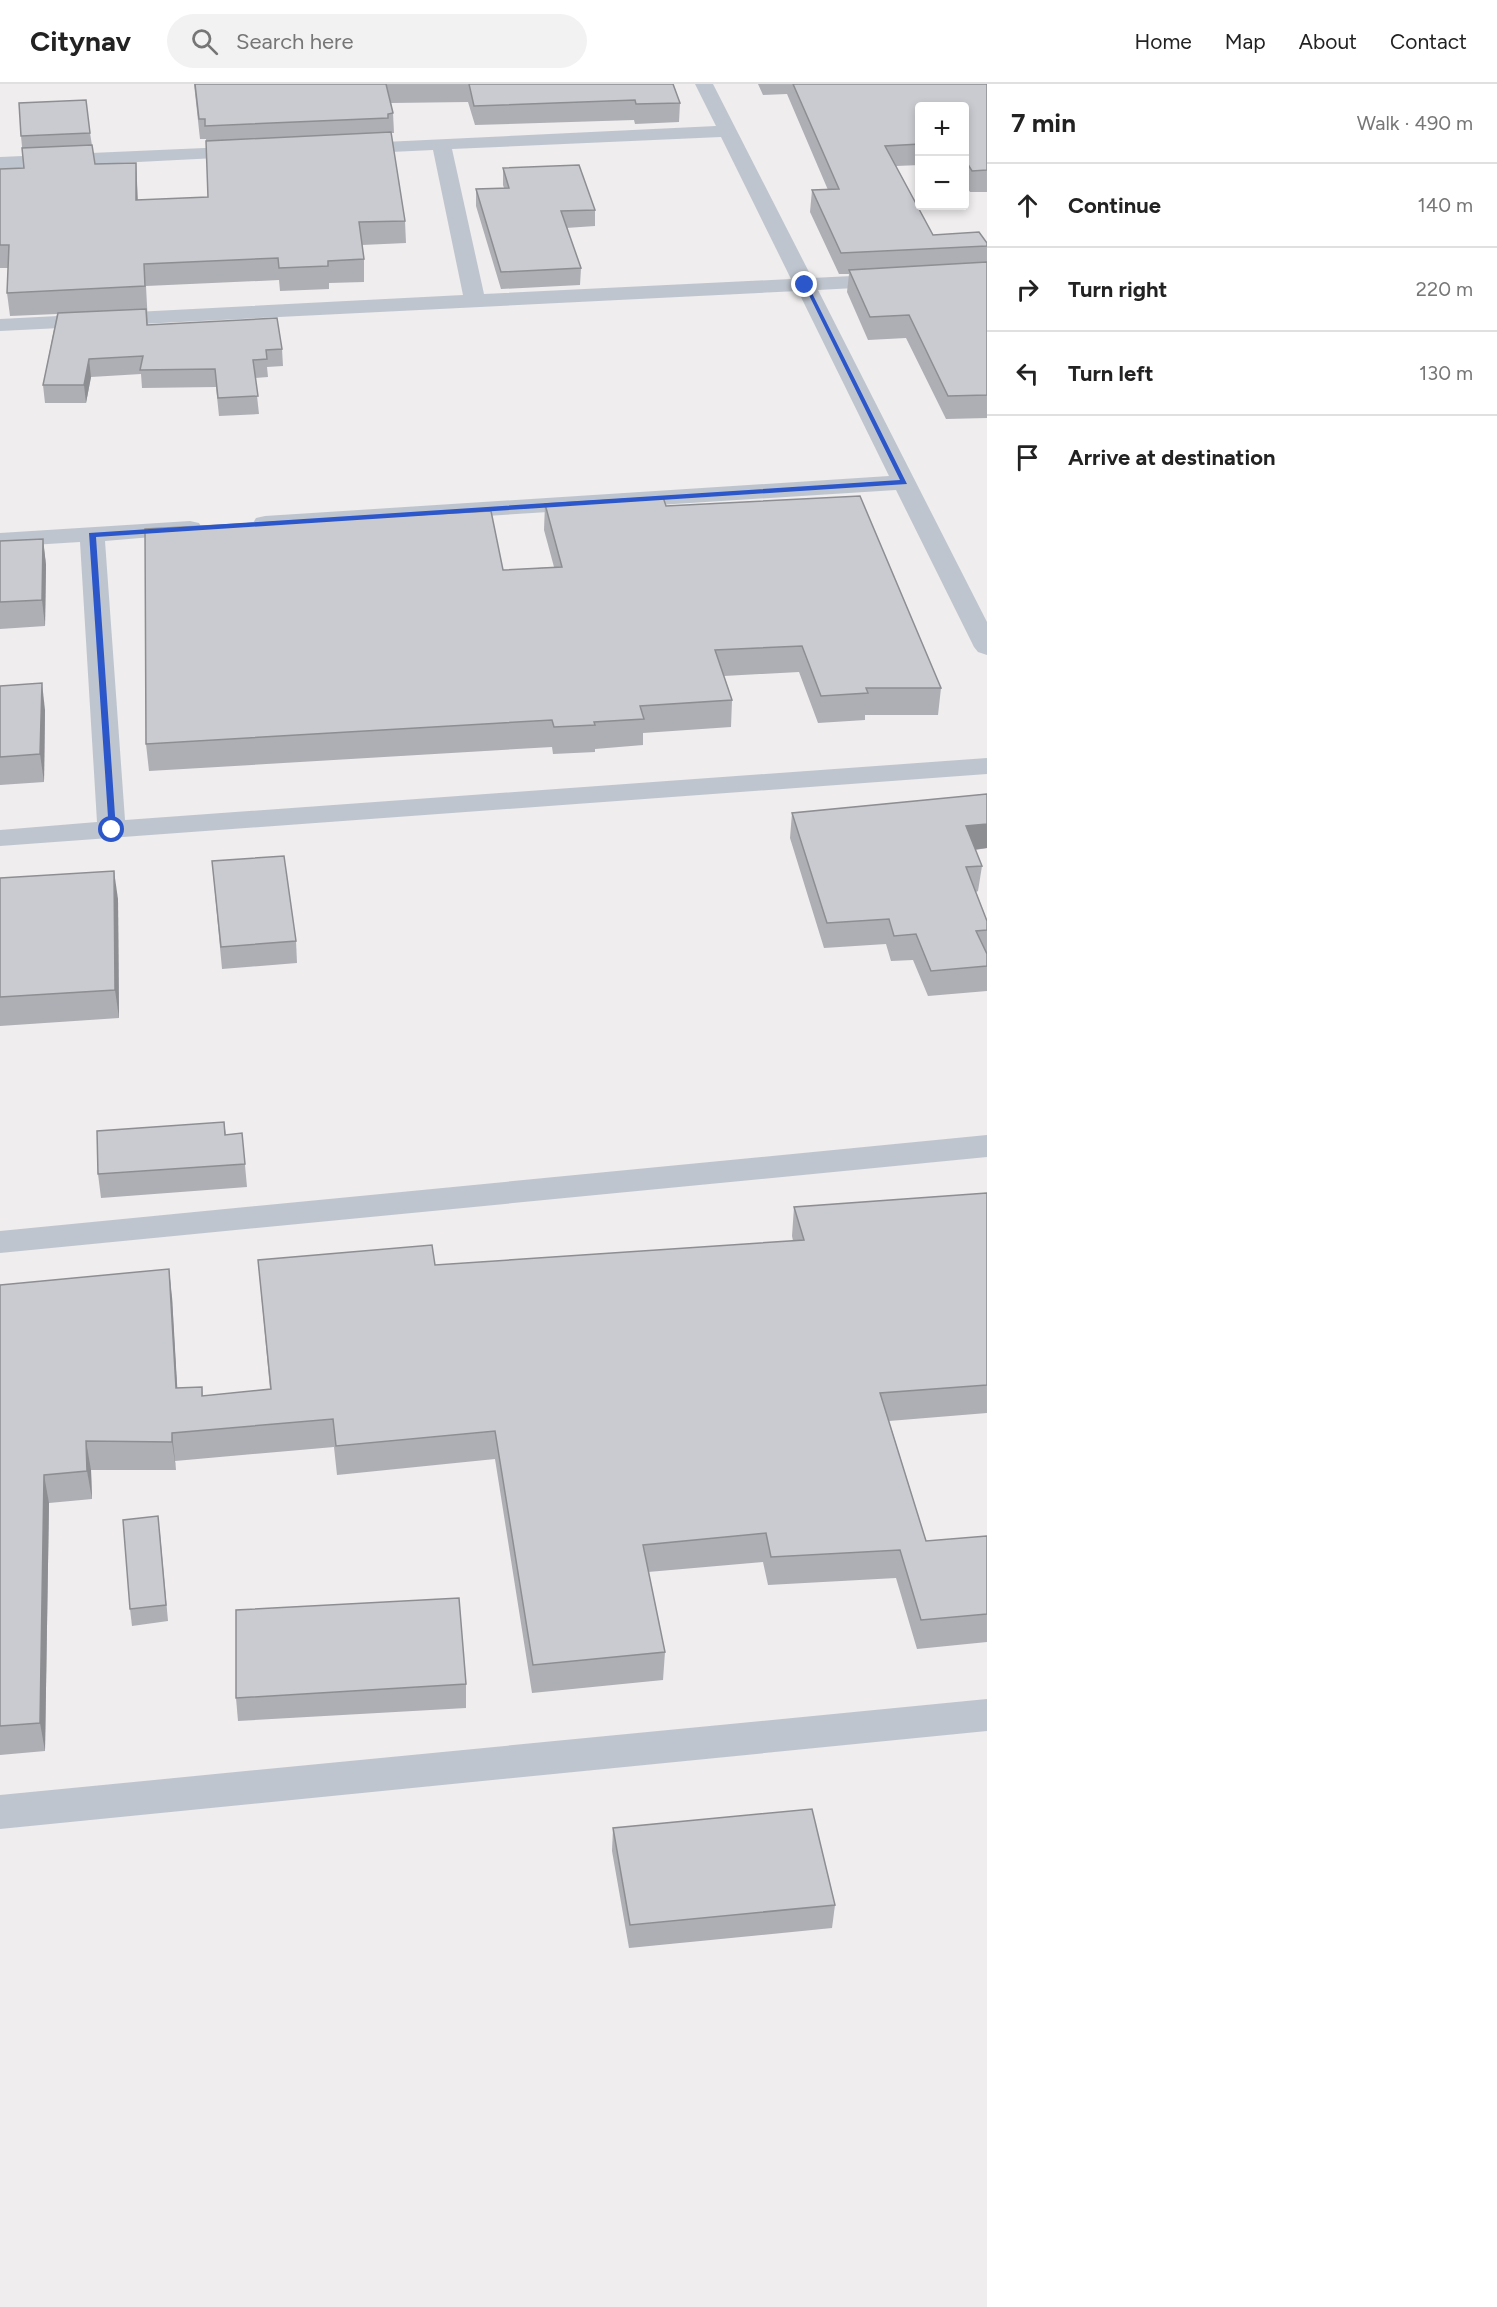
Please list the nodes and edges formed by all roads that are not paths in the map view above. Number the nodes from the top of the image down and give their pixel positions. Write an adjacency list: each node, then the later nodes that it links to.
1 (704, 84): 2 (street)
2 (728, 131): 3 (street); 8 (street)
3 (441, 144): 4 (street); 9 (street)
4 (325, 149)
5 (267, 151): 6 (street)
6 (0, 163)
7 (908, 280): 8 (street)
8 (805, 285): 9 (street); 11 (street)
9 (475, 301): 10 (street)
10 (0, 325)
11 (904, 482): 12 (street); 16 (street)
12 (247, 525)
13 (211, 527): 14 (street)
14 (92, 535): 15 (street); 18 (street)
15 (0, 540)
16 (987, 647)
17 (987, 766): 18 (street)
18 (112, 830): 19 (street)
19 (0, 838)
20 (987, 1146): 21 (street)
21 (0, 1242)
22 (987, 1714): 23 (street)
23 (0, 1812)

